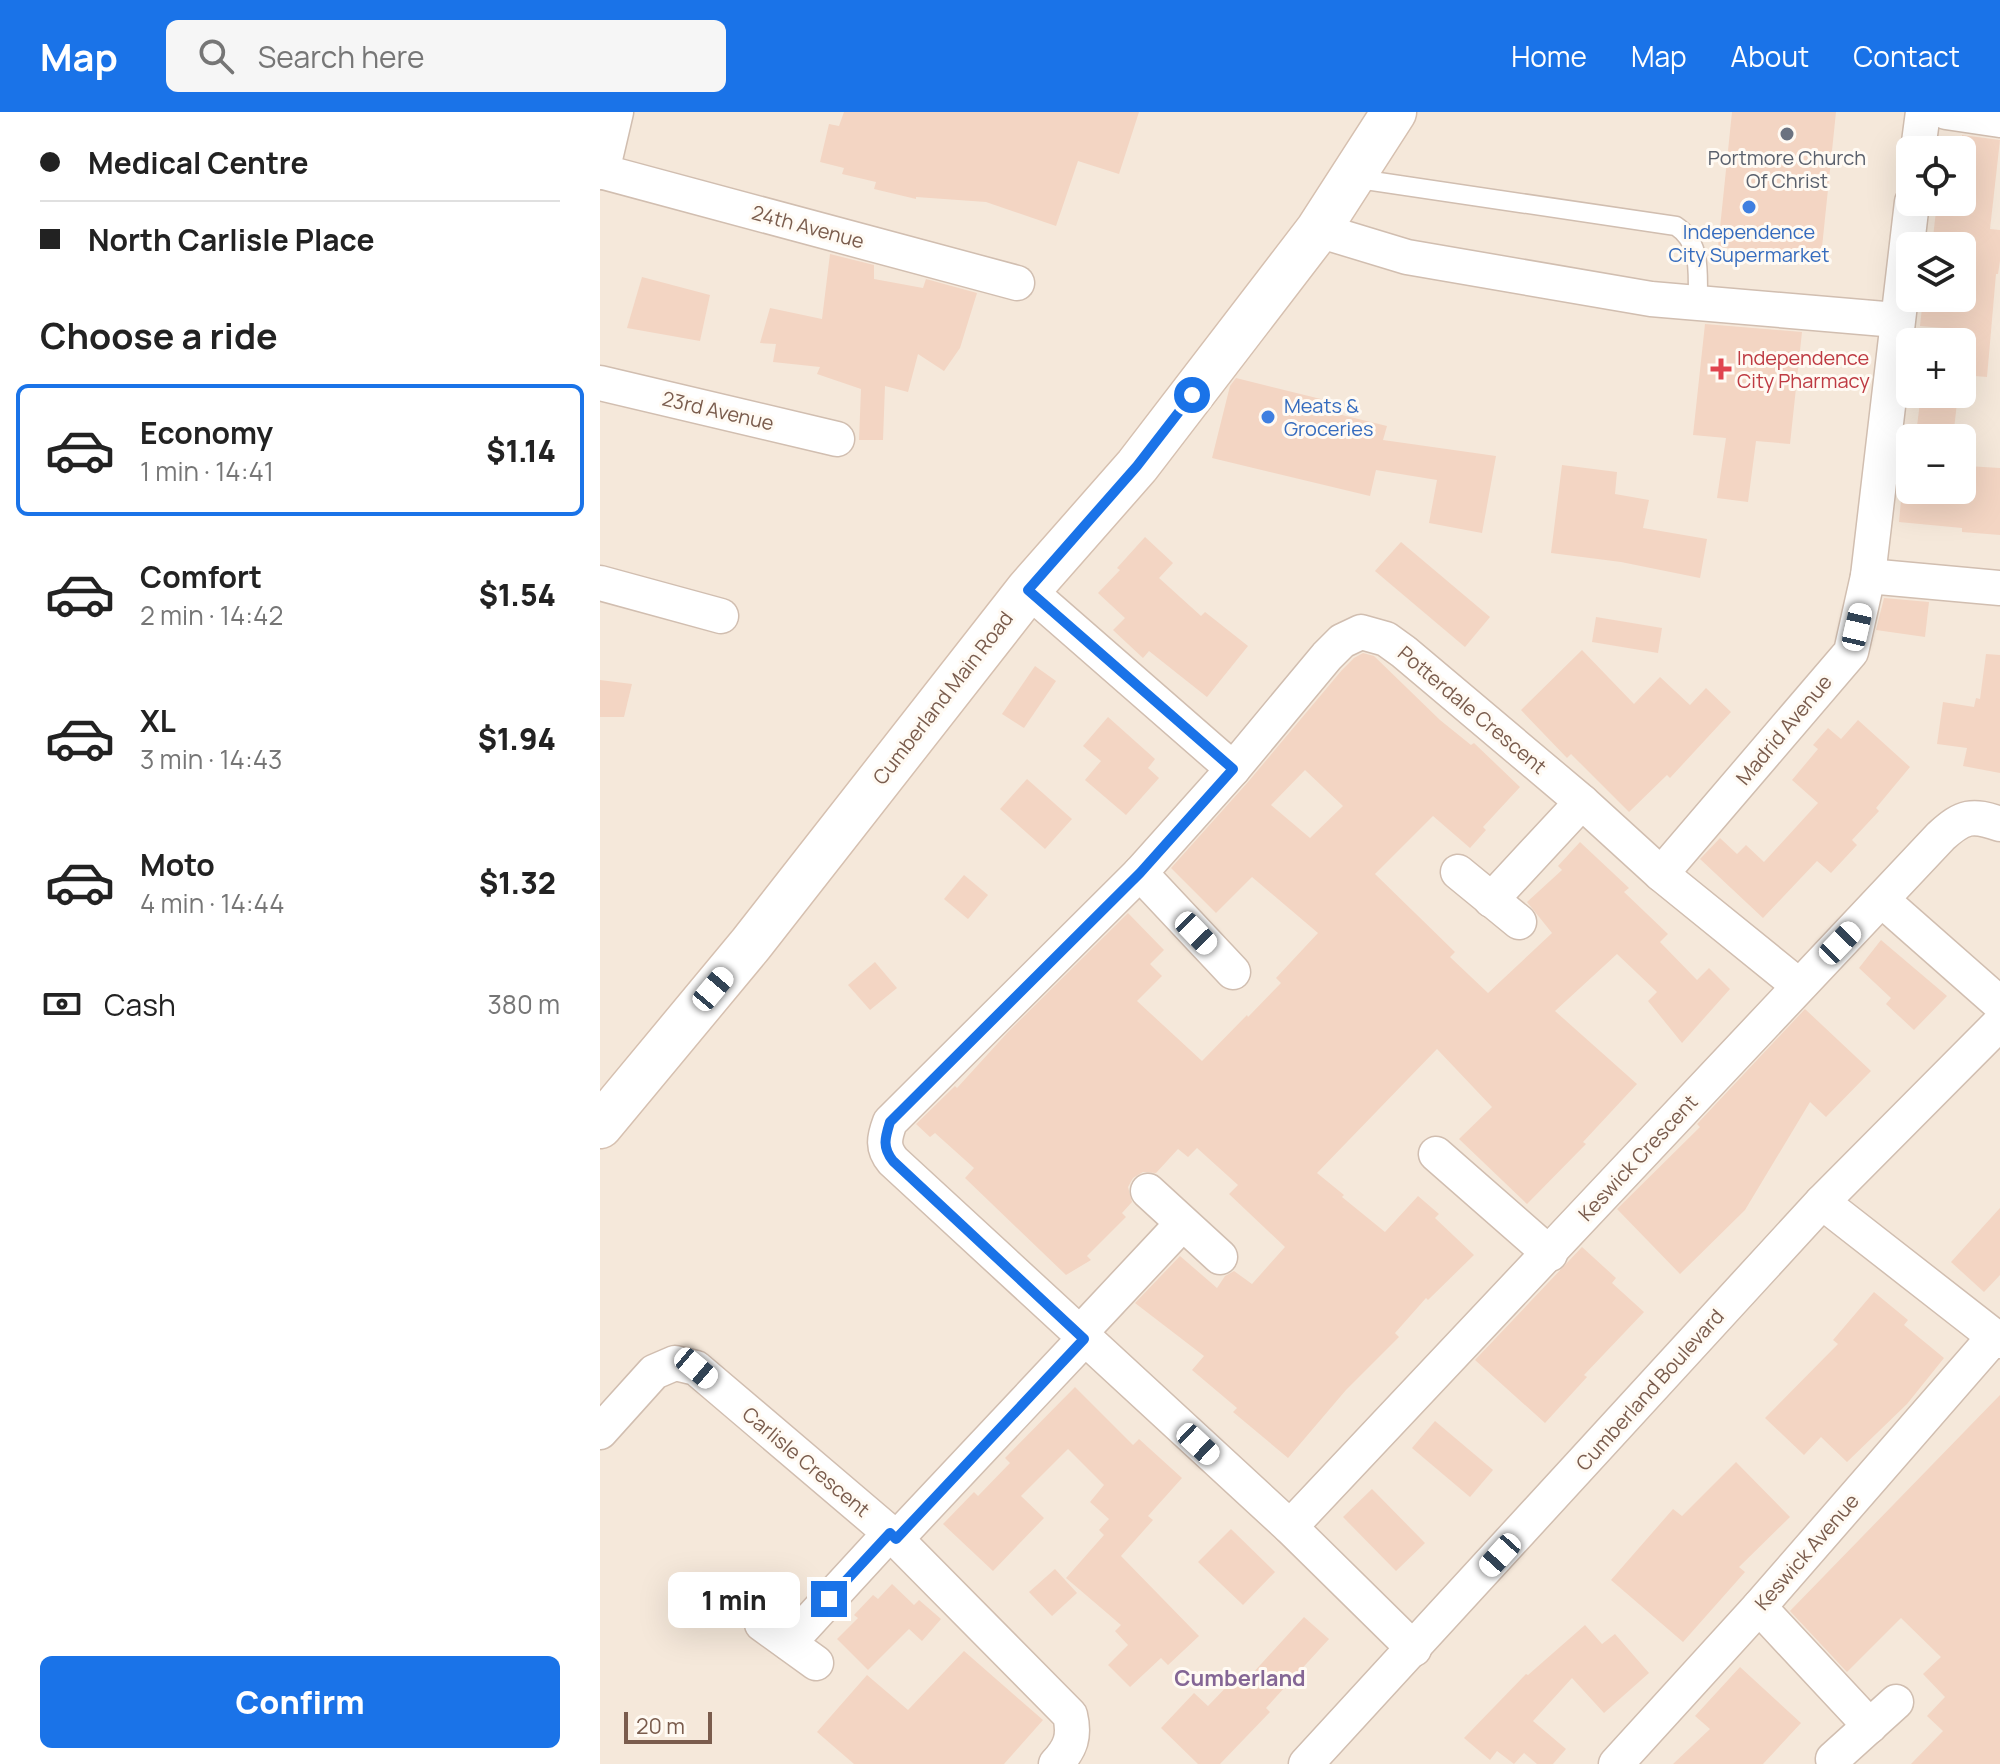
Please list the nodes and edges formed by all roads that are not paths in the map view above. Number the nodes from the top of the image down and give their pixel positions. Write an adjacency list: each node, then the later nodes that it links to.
1 (616, 112): 7 (street)
2 (1394, 112): 8 (street, Cumberland Main Road)
3 (1923, 112): 6 (street)
4 (1946, 112): 5 (street)
5 (2000, 120)
6 (1920, 136)
7 (601, 171): 11 (street, 24th Avenue)
8 (1352, 178): 10 (street, Cumberland Main Road); 12 (lane)
9 (1910, 216): 13 (street, Madrid Avenue)
10 (1318, 230): 12 (street); 19 (street, Cumberland Main Road)
11 (1017, 283)
12 (1698, 303): 13 (street)
13 (1896, 320): 16 (street, Madrid Avenue)
14 (600, 383): 15 (street, 23rd Avenue)
15 (837, 439)
16 (1868, 576): 18 (street); 26 (street, Madrid Avenue)
17 (600, 583): 20 (street)
18 (2000, 588)
19 (1028, 590): 21 (street); 34 (street, Cumberland Main Road)
20 (721, 616)
21 (1233, 769): 22 (street, Potterdale Crescent); 25 (street, Potterdale Crescent)
22 (1582, 802): 26 (street, Potterdale Crescent); 27 (street)
23 (2000, 824): 28 (street, Keswick Crescent)
24 (1458, 872): 27 (street)
25 (1140, 873): 30 (street); 41 (street, Potterdale Crescent)
26 (1661, 874): 31 (street)
27 (1491, 900): 29 (street)
28 (1882, 900): 31 (street, Keswick Crescent); 32 (street)
29 (1519, 922)
30 (1233, 972)
31 (1798, 985): 39 (street, Keswick Crescent)
32 (2000, 1004)
33 (2000, 1023): 37 (street, Cumberland Boulevard)
34 (600, 1126)
35 (1436, 1154): 39 (street)
36 (1148, 1191): 38 (street)
37 (1822, 1202): 42 (street); 48 (street, Cumberland Boulevard)
38 (1182, 1224): 40 (street); 41 (street)
39 (1550, 1254): 44 (street, Keswick Crescent)
40 (1220, 1257)
41 (1081, 1336): 44 (street, Potterdale Crescent); 45 (street)
42 (1998, 1338): 46 (street, Keswick Avenue)
43 (600, 1432): 45 (street, Carlisle Crescent)
44 (1290, 1527): 48 (street, Potterdale Crescent)
45 (893, 1536): 47 (street); 52 (street, Carlisle Crescent)
46 (1759, 1607): 50 (street); 54 (street, Keswick Avenue)
47 (789, 1643)
48 (1414, 1649): 53 (street, Cumberland Boulevard)
49 (1896, 1702): 50 (street)
50 (1870, 1726): 51 (street)
51 (1833, 1759)
52 (1056, 1764)
53 (1306, 1764)
54 (1616, 1764)

